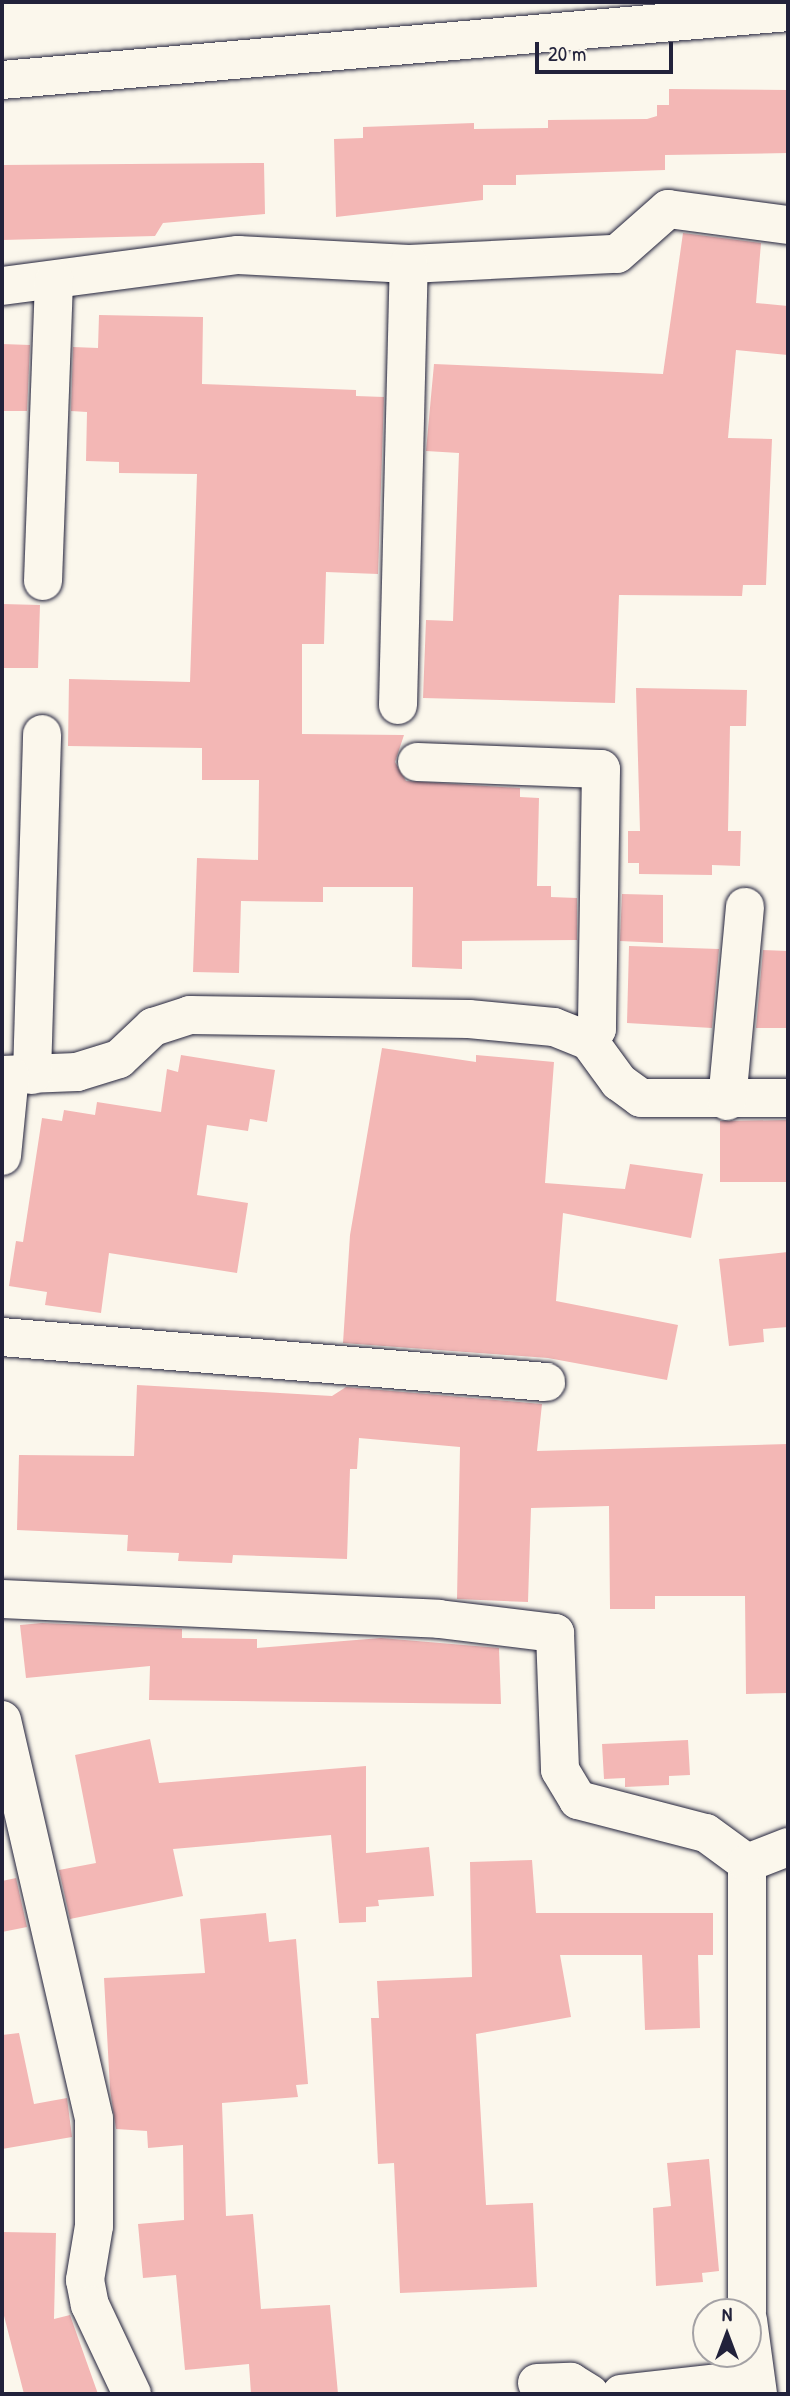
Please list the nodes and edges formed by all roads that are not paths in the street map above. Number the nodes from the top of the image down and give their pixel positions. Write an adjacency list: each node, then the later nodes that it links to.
1 (788, 12): 2 (street)
2 (2, 80)
3 (788, 225): 4 (street)
4 (409, 264): 5 (street); 8 (street)
5 (54, 280): 6 (street); 7 (street)
6 (2, 286)
7 (43, 580)
8 (398, 705)
9 (42, 734): 13 (street)
10 (417, 762): 12 (street)
11 (745, 907): 15 (street)
12 (589, 1041): 13 (street); 15 (street)
13 (15, 1075): 16 (street)
14 (788, 1098): 15 (street)
15 (727, 1101)
16 (2, 1156)
17 (2, 1337): 18 (street)
18 (546, 1382)
19 (2, 1599): 22 (street)
20 (2, 1720): 27 (street)
21 (788, 1847): 22 (street)
22 (747, 1863): 23 (street)
23 (747, 2298)
24 (755, 2368): 26 (street)
25 (537, 2384): 28 (street)
26 (757, 2386): 29 (street)
27 (132, 2394)
28 (590, 2394)
29 (621, 2394)

